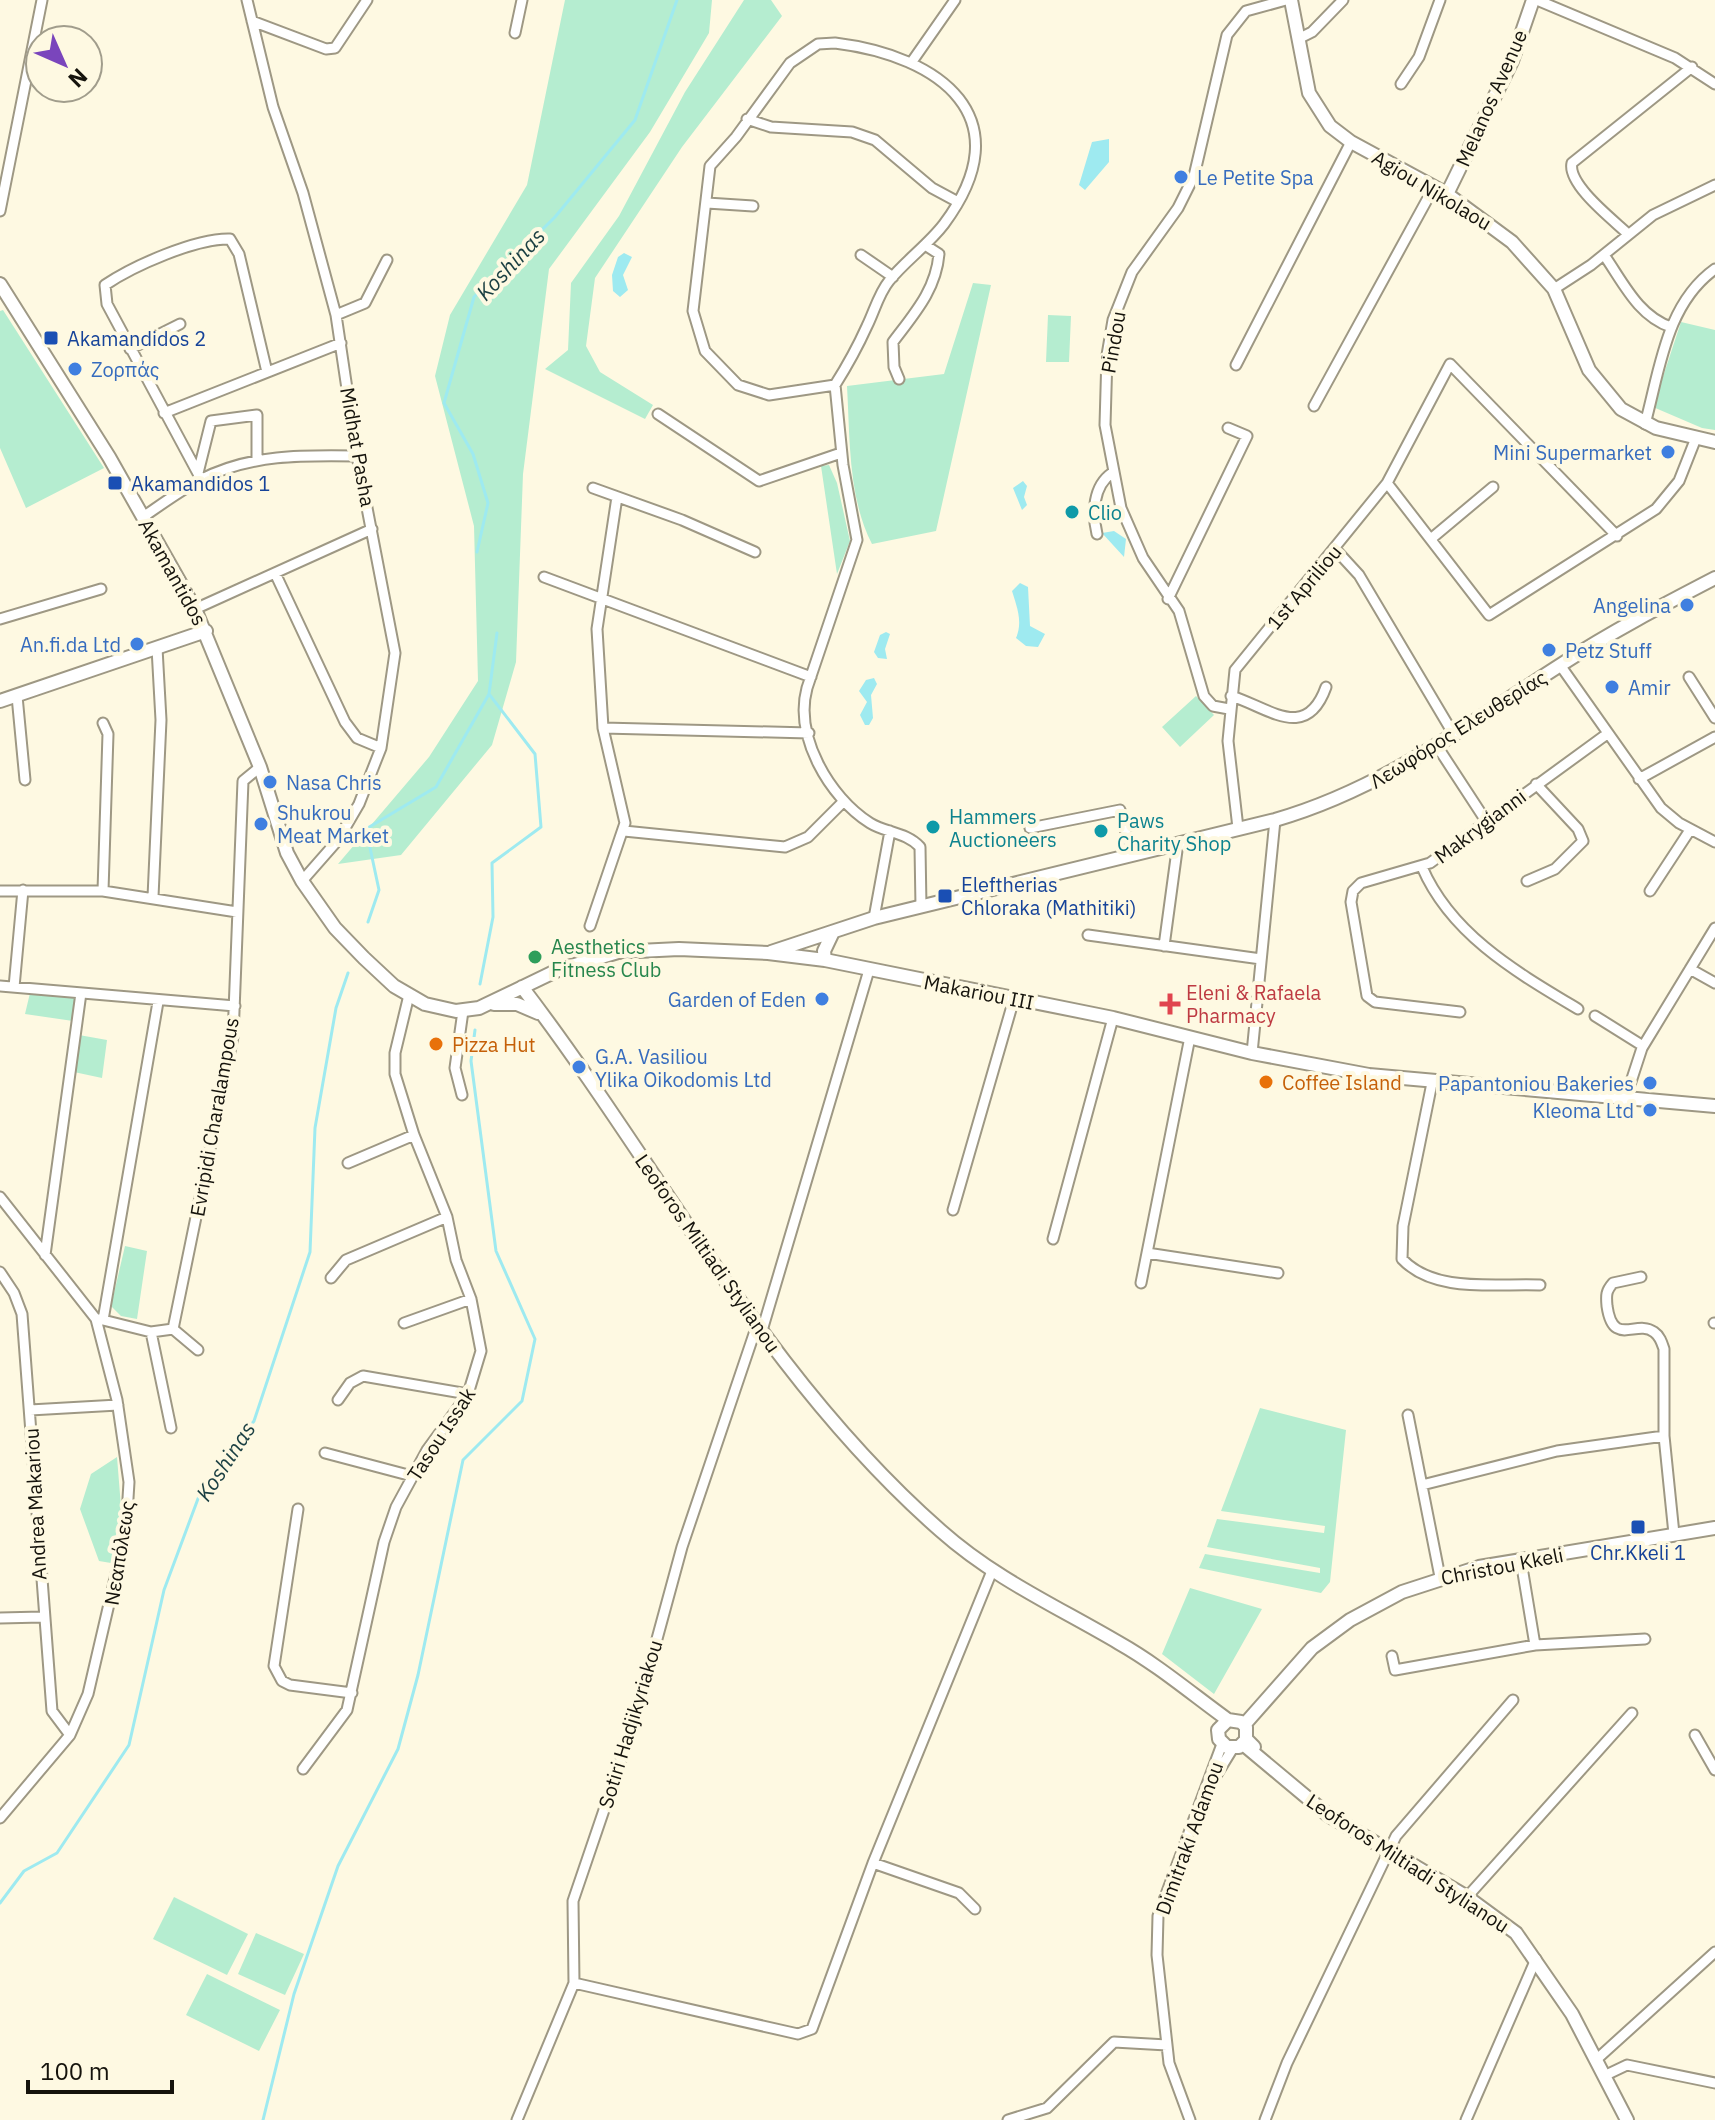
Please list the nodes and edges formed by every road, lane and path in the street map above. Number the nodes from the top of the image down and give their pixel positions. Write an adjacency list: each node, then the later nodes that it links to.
1 (42, 0): 11 (street)
2 (247, 0): 10 (street, Midhat Pasha)
3 (367, 0): 10 (street)
4 (522, 0): 12 (street)
5 (955, 0): 14 (street)
6 (1288, 0): 13 (main road, Agiou Nikolaou); 56 (street, Pindou)
7 (1343, 0): 13 (street)
8 (1440, 0): 16 (street)
9 (1535, 0): 15 (street); 23 (main road, Melanos Avenue)
10 (252, 21): 37 (street, Midhat Pasha)
11 (38, 24)
12 (515, 33)
13 (1298, 39): 20 (main road, Agiou Nikolaou)
14 (911, 63): 19 (street); 24 (street)
15 (1692, 67): 17 (street); 28 (street)
16 (1401, 84)
17 (1715, 84)
18 (24, 97): 27 (street)
19 (747, 119): 24 (street); 25 (street)
20 (1351, 142): 22 (main road, Agiou Nikolaou); 42 (street)
21 (1715, 185): 28 (street)
22 (1434, 187): 23 (main road, Agiou Nikolaou); 46 (street)
23 (1447, 194): 36 (main road, Agiou Nikolaou)
24 (958, 202): 29 (street)
25 (707, 203): 26 (street); 45 (street)
26 (753, 206)
27 (0, 211)
28 (1627, 233): 31 (street)
29 (925, 245): 34 (street); 44 (street)
30 (861, 255): 34 (street)
31 (1604, 255): 36 (street); 39 (street)
32 (387, 260): 37 (street)
33 (1715, 269): 39 (street)
34 (893, 277): 45 (street)
35 (0, 284): 62 (main road, Akamantidos)
36 (1554, 289): 49 (main road, Agiou Nikolaou)
37 (336, 315): 40 (street, Midhat Pasha)
38 (180, 324): 41 (street)
39 (1671, 327): 49 (street)
40 (341, 343): 43 (street); 54 (street, Midhat Pasha)
41 (130, 349): 43 (street); 47 (street)
42 (1236, 365)
43 (267, 372): 47 (street)
44 (899, 379)
45 (835, 385): 53 (street)
46 (1314, 406)
47 (164, 413): 57 (street)
48 (658, 414): 53 (street)
49 (1645, 424): 51 (main road, Agiou Nikolaou)
50 (1228, 428): 74 (street)
51 (1696, 438): 52 (main road, Agiou Nikolaou); 65 (street)
52 (1715, 442)
53 (841, 453): 80 (street)
54 (357, 456): 55 (street); 63 (street, Midhat Pasha)
55 (257, 460): 57 (street); 57 (street)
56 (1112, 473): 64 (street); 74 (street, Pindou)
57 (199, 476): 62 (street)
58 (1387, 483): 65 (street, 1st Apriliou); 66 (street); 67 (street, 1st Apriliou)
59 (1493, 487): 66 (street)
60 (593, 488): 61 (street)
61 (617, 497): 68 (street); 73 (street)
62 (143, 517): 75 (main road, Akamantidos)
63 (372, 529): 69 (street); 95 (street, Midhat Pasha)
64 (1097, 534)
65 (1617, 536): 66 (street)
66 (1432, 538)
67 (1336, 550): 84 (street, 1st Apriliou); 92 (street)
68 (755, 552)
69 (275, 573): 75 (street); 95 (street)
70 (544, 577): 73 (street)
71 (1715, 578): 79 (main road, Λεωφόρος Ελευθερίας)
72 (101, 589): 76 (street)
73 (600, 597): 80 (street); 89 (street)
74 (1168, 599): 86 (street, Pindou)
75 (195, 609): 77 (main road, Akamantidos)
76 (0, 619)
77 (206, 631): 78 (main road); 96 (main road, Akamantidos)
78 (157, 648): 83 (main road); 118 (street)
79 (1560, 665): 91 (street); 92 (main road, Λεωφόρος Ελευθερίας)
80 (811, 677): 90 (street)
81 (1689, 677): 87 (street)
82 (1326, 687): 84 (street)
83 (17, 696): 85 (main road); 98 (street)
84 (1231, 696): 86 (street, 1st Apriliou)
85 (0, 701)
86 (1229, 709): 104 (street, 1st Apriliou)
87 (1715, 718)
88 (103, 723): 116 (street)
89 (603, 728): 90 (street); 106 (street)
90 (809, 733): 100 (street)
91 (1607, 734): 97 (street); 99 (street, Makrygianni)
92 (1454, 735): 94 (main road, Λεωφόρος Ελευθερίας)
93 (1715, 737): 97 (street)
94 (1437, 746): 101 (main road, Λεωφόρος Ελευθερίας); 102 (street)
95 (381, 748): 112 (street, Midhat Pasha)
96 (260, 767): 112 (main road, Akamantidos); 120 (street, Evripidi Charalampous)
97 (1639, 779): 105 (street)
98 (25, 780)
99 (1536, 784): 102 (street, Makrygianni); 113 (street)
100 (844, 801): 106 (street); 107 (street)
101 (1275, 820): 104 (main road, Λεωφόρος Ελευθερίας); 128 (street)
102 (1486, 821): 111 (street, Makrygianni)
103 (1030, 828): 110 (street)
104 (1238, 828): 109 (main road, Λεωφόρος Ελευθερίας)
105 (1690, 830): 108 (street); 117 (street)
106 (624, 831): 122 (street)
107 (890, 831): 119 (street); 121 (street)
108 (1715, 842)
109 (1178, 843): 110 (main road, Λεωφόρος Ελευθερίας); 126 (street)
110 (1132, 855): 119 (main road, Λεωφόρος Ελευθερίας)
111 (1422, 867): 143 (street); 145 (street, Makrygianni)
112 (302, 881): 138 (main road, Makariou III)
113 (1527, 881)
114 (23, 890): 115 (street); 116 (street); 135 (street)
115 (0, 891)
116 (103, 891): 118 (street)
117 (1650, 891)
118 (153, 897): 120 (street)
119 (921, 907): 121 (main road, Λεωφόρος Ελευθερίας)
120 (237, 912): 142 (street, Evripidi Charalampous)
121 (874, 918): 124 (main road, Λεωφόρος Ελευθερίας)
122 (590, 926)
123 (1715, 928): 130 (street)
124 (833, 932): 127 (main road, Λεωφόρος Ελευθερίας); 129 (main road)
125 (1088, 935): 126 (street)
126 (1164, 946): 128 (street)
127 (768, 953): 129 (main road, Makariou III); 132 (main road, Makariou III)
128 (1261, 959): 151 (street)
129 (825, 960): 131 (main road, Makariou III)
130 (1690, 969): 133 (street); 150 (street)
131 (869, 970): 139 (main road, Makariou III); 174 (street, Sotiri Hadjikyriakou)
132 (552, 972): 136 (main road, Makariou III); 146 (main road)
133 (1715, 983)
134 (0, 986): 135 (street)
135 (14, 987): 137 (street)
136 (522, 987): 141 (main road, Makariou III); 146 (main road, Leoforos Miltiadi Stylianou)
137 (81, 993): 140 (street); 163 (street)
138 (409, 995): 144 (main road, Makariou III); 156 (street, Tasou Issak)
139 (1014, 999): 148 (main road, Makariou III); 159 (street)
140 (158, 1002): 142 (street); 171 (street)
141 (490, 1004): 144 (main road, Makariou III); 146 (main road)
142 (235, 1006): 173 (street, Evripidi Charalampous)
143 (1578, 1009)
144 (463, 1011): 153 (street)
145 (1460, 1012)
146 (544, 1016): 174 (main road, Leoforos Miltiadi Stylianou)
147 (1595, 1016): 150 (street)
148 (1113, 1018): 149 (main road, Makariou III); 161 (street)
149 (1190, 1037): 151 (main road, Makariou III); 162 (street)
150 (1643, 1046): 154 (street)
151 (1252, 1053): 152 (main road, Makariou III)
152 (1432, 1083): 154 (main road, Makariou III); 169 (street)
153 (462, 1095)
154 (1625, 1100): 155 (main road, Makariou III)
155 (1715, 1106)
156 (414, 1135): 157 (street); 160 (street, Tasou Issak)
157 (348, 1163)
158 (0, 1197): 163 (street, Νεαπόλεως)
159 (953, 1210)
160 (447, 1217): 167 (street); 170 (street, Tasou Issak)
161 (1053, 1239)
162 (1147, 1253): 165 (street); 168 (street)
163 (45, 1255): 171 (street, Νεαπόλεως)
164 (0, 1272): 180 (street, Andrea Makariou)
165 (1278, 1273)
166 (1641, 1277): 183 (street)
167 (331, 1278)
168 (1141, 1283)
169 (1540, 1285)
170 (471, 1299): 172 (street); 177 (street, Tasou Issak)
171 (100, 1319): 175 (street); 179 (street, Νεαπόλεως)
172 (404, 1323)
173 (173, 1329): 175 (street); 176 (street)
174 (758, 1331): 191 (main road, Leoforos Miltiadi Stylianou); 213 (street, Sotiri Hadjikyriakou)
175 (151, 1332): 182 (street)
176 (198, 1350)
177 (468, 1394): 178 (street); 185 (street, Tasou Issak)
178 (338, 1400)
179 (118, 1405): 180 (street); 202 (street, Νεαπόλεως)
180 (30, 1410): 193 (street, Andrea Makariou)
181 (1408, 1415): 186 (street)
182 (171, 1428)
183 (1664, 1436): 186 (street); 189 (street)
184 (325, 1453): 185 (street)
185 (412, 1476): 198 (street, Tasou Issak)
186 (1422, 1485): 192 (street)
187 (298, 1509): 198 (street)
188 (1715, 1528): 189 (main road, Christou Kkeli)
189 (1674, 1534): 190 (main road, Christou Kkeli)
190 (1521, 1561): 192 (main road, Christou Kkeli); 196 (street)
191 (992, 1571): 201 (main road, Leoforos Miltiadi Stylianou); 208 (street)
192 (1440, 1577): 201 (main road, Christou Kkeli)
193 (42, 1617): 194 (street); 202 (street, Andrea Makariou)
194 (0, 1618)
195 (1645, 1639): 196 (street)
196 (1535, 1645): 197 (street)
197 (1392, 1656)
198 (352, 1693): 204 (street, Tasou Issak)
199 (1513, 1700): 207 (street)
200 (1632, 1713): 209 (street)
201 (1232, 1733): 207 (main road, Leoforos Miltiadi Stylianou); 214 (street, Dimitraki Adamou)
202 (70, 1735): 206 (street, Νεαπόλεως)
203 (1695, 1735): 205 (street)
204 (303, 1769)
205 (1715, 1770)
206 (0, 1818)
207 (1388, 1850): 209 (main road, Leoforos Miltiadi Stylianou); 221 (street)
208 (873, 1863): 210 (street); 213 (street)
209 (1467, 1897): 212 (main road, Leoforos Miltiadi Stylianou)
210 (975, 1909)
211 (1715, 1952): 215 (street)
212 (1536, 1959): 215 (main road, Leoforos Miltiadi Stylianou); 222 (street)
213 (574, 1983): 218 (street, Sotiri Hadjikyriakou)
214 (1167, 2045): 219 (street); 220 (street, Dimitraki Adamou)
215 (1597, 2059): 216 (main road, Leoforos Miltiadi Stylianou)
216 (1606, 2075): 217 (street); 223 (main road, Leoforos Miltiadi Stylianou)
217 (1715, 2083)
218 (517, 2120)
219 (1008, 2120)
220 (1190, 2120)
221 (1265, 2120)
222 (1466, 2120)
223 (1627, 2120)

